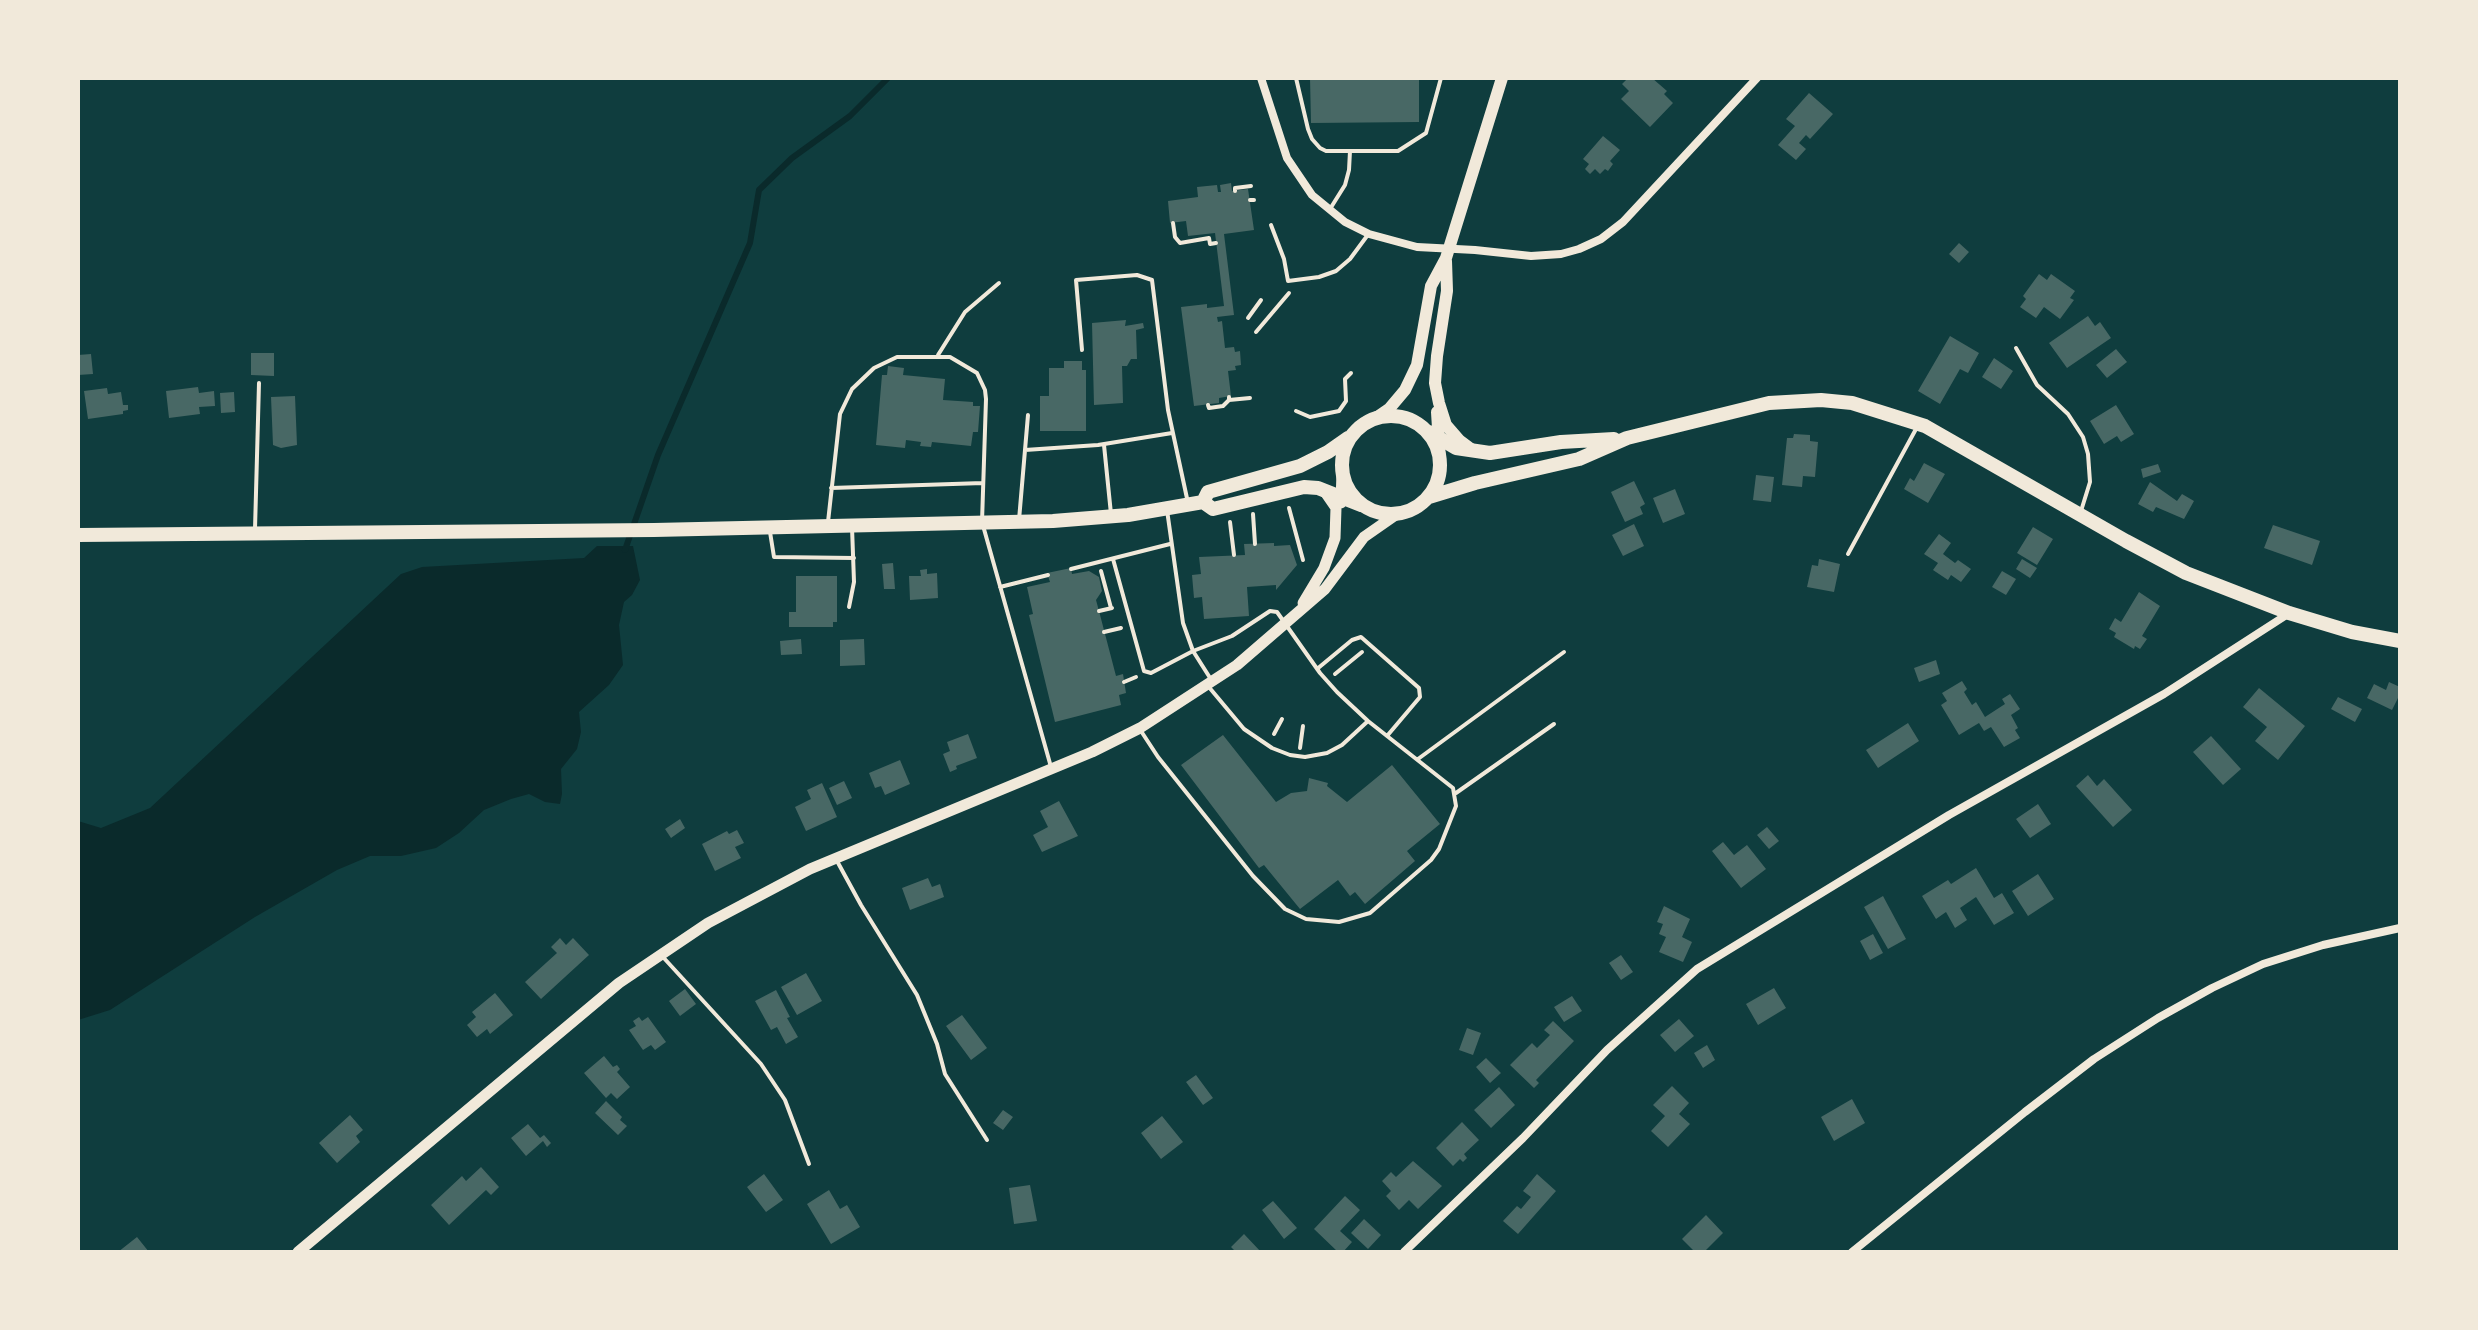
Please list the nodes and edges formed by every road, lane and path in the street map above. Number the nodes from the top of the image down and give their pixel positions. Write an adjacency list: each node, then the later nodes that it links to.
1 (1296, 78): 6 (lane)
2 (1441, 78): 6 (lane)
3 (1502, 78): 14 (main road)
4 (1757, 78): 14 (street)
5 (1263, 79): 9 (street)
6 (1350, 151): 9 (lane)
7 (1251, 186): 8 (path)
8 (1235, 191)
9 (1329, 211): 12 (street)
10 (1173, 223): 13 (path)
11 (1271, 225): 12 (lane)
12 (1369, 234): 14 (street)
13 (1216, 243)
14 (1447, 254): 25 (main road); 30 (main road)
15 (999, 283): 22 (lane)
16 (1289, 293): 19 (path)
17 (1261, 300): 18 (path)
18 (1248, 318)
19 (1256, 332)
20 (2016, 348): 52 (lane)
21 (1082, 350): 33 (lane)
22 (938, 355): 42 (lane); 43 (lane)
23 (1351, 373): 28 (path)
24 (259, 383): 60 (lane)
25 (1435, 383): 35 (main road); 39 (main road)
26 (1250, 398): 27 (path)
27 (1208, 405)
28 (1296, 411)
29 (1028, 415): 38 (lane)
30 (1376, 418): 32 (main road); 34 (main road)
31 (1919, 423): 36 (main road); 52 (main road); 64 (lane)
32 (1421, 427): 35 (main road); 40 (main road)
33 (1172, 433): 37 (lane); 45 (lane)
34 (1352, 434): 41 (main road); 45 (main road)
35 (1438, 438): 39 (main road); 40 (main road)
36 (1627, 438): 39 (main road); 44 (main road)
37 (1104, 445): 38 (lane); 53 (lane)
38 (1025, 450): 56 (lane)
39 (1478, 453)
40 (1440, 461): 44 (main road)
41 (1342, 472): 46 (street); 48 (main road)
42 (983, 483): 43 (lane); 55 (lane)
43 (831, 488): 57 (lane)
44 (1429, 497): 51 (main road)
45 (1196, 504): 46 (main road); 49 (main road)
46 (1339, 504): 48 (main road); 76 (street)
47 (1288, 505): 68 (path)
48 (1361, 505): 51 (main road)
49 (1167, 509): 53 (main road); 62 (lane)
50 (1253, 514): 63 (path)
51 (1397, 514): 76 (street)
52 (2080, 514): 78 (main road)
53 (1111, 517): 56 (main road)
54 (1230, 520): 65 (path)
55 (982, 522): 56 (main road); 58 (main road); 72 (lane)
56 (1018, 522)
57 (827, 525): 58 (main road); 59 (main road)
58 (852, 525): 66 (lane)
59 (770, 527): 60 (main road); 66 (lane)
60 (255, 532): 61 (main road)
61 (78, 535)
62 (1170, 544): 67 (lane); 84 (lane)
63 (1255, 544)
64 (1848, 554)
65 (1234, 555)
66 (854, 558): 74 (lane)
67 (1113, 559): 69 (lane); 73 (lane)
68 (1303, 560)
69 (1099, 562): 70 (lane); 75 (path)
70 (1071, 569)
71 (1048, 575): 72 (lane)
72 (999, 587): 98 (lane)
73 (1125, 604): 75 (path); 80 (lane)
74 (849, 607)
75 (1111, 608): 77 (path)
76 (1298, 610): 79 (street)
77 (1099, 611)
78 (2289, 613): 82 (main road); 106 (street)
79 (1286, 624): 84 (lane); 86 (lane); 88 (street)
80 (1131, 626): 81 (path); 84 (lane)
81 (1104, 632)
82 (2400, 640)
83 (1370, 646): 86 (lane); 87 (path); 95 (lane)
84 (1193, 651): 88 (lane)
85 (1564, 652): 97 (lane)
86 (1317, 669): 87 (lane)
87 (1327, 681): 90 (lane)
88 (1211, 684): 93 (street); 96 (lane)
89 (1282, 719): 94 (path)
90 (1368, 721): 95 (lane); 96 (lane)
91 (1554, 724): 99 (lane)
92 (1303, 726): 96 (path)
93 (1140, 728): 98 (street); 99 (lane)
94 (1274, 734)
95 (1387, 736): 97 (lane)
96 (1299, 756)
97 (1418, 759): 99 (lane)
98 (1052, 769): 100 (street)
99 (1456, 793)
100 (836, 859): 102 (street); 103 (lane)
101 (2400, 928): 107 (street)
102 (661, 955): 104 (lane); 105 (street)
103 (987, 1140)
104 (809, 1164)
105 (298, 1252)
106 (1404, 1252)
107 (1852, 1252)

